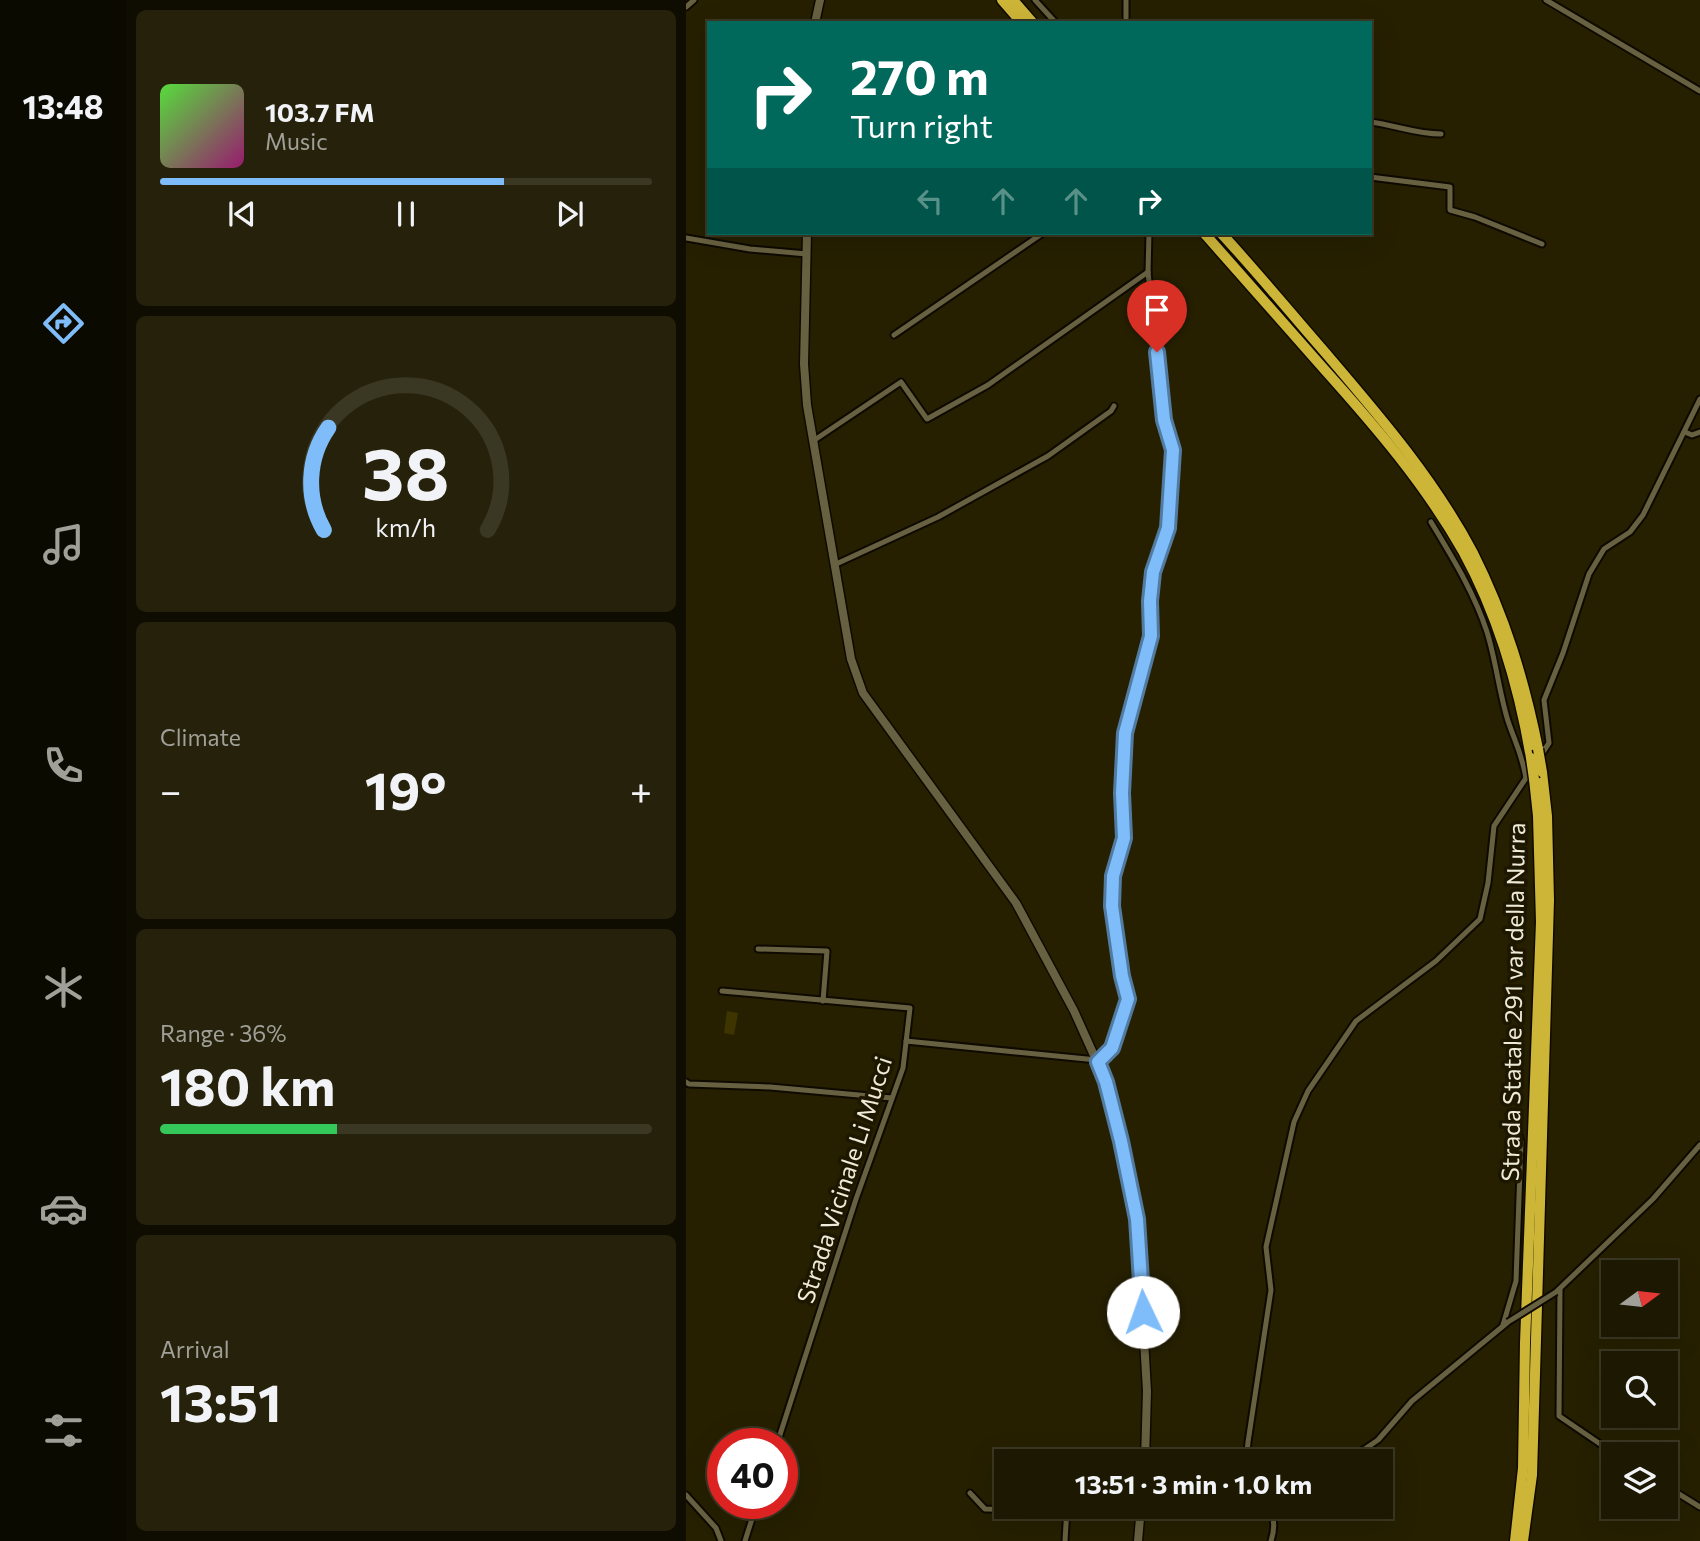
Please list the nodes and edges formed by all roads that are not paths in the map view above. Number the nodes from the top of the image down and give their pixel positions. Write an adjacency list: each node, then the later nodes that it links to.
1 (694, 0): 8 (street)
2 (1002, 0): 10 (highway)
3 (1013, 0): 11 (highway)
4 (1035, 0): 12 (street)
5 (1126, 0): 13 (street)
6 (1546, 0): 14 (street)
7 (818, 2): 9 (street)
8 (686, 7)
9 (815, 21)
10 (1020, 21)
11 (1031, 21)
12 (1054, 21)
13 (1126, 21)
14 (1700, 91)
15 (1372, 122): 16 (street)
16 (1441, 134)
17 (1372, 177): 24 (street)
18 (807, 235): 25 (street)
19 (1040, 235): 27 (street)
20 (1149, 235): 26 (street)
21 (1206, 235): 35 (highway, Strada Statale 291 var della Nurra)
22 (1223, 235): 35 (highway, Strada Statale 291 var della Nurra)
23 (686, 239): 25 (street)
24 (1542, 244)
25 (807, 254): 32 (street)
26 (1148, 272): 32 (street); 41 (street)
27 (894, 335)
28 (1700, 399): 30 (street)
29 (1114, 406): 34 (street)
30 (1685, 432): 31 (street); 36 (street)
31 (1700, 432)
32 (813, 441): 34 (street)
33 (1431, 522): 36 (street)
34 (834, 565): 41 (street)
35 (1535, 753): 36 (highway, Strada Statale 291 var della Nurra, bridge)
36 (1534, 776): 51 (street); 67 (highway, Strada Statale 291 var della Nurra); 68 (highway, Strada Statale 291 var della Nurra)
37 (758, 949): 39 (street)
38 (722, 991): 39 (street, Strada Vicinale Li Mucci)
39 (823, 1001): 40 (street, Strada Vicinale Li Mucci)
40 (906, 1041): 41 (street); 43 (street, Strada Vicinale Li Mucci)
41 (1098, 1061): 50 (street)
42 (686, 1082): 43 (street)
43 (892, 1097): 48 (street, Strada Vicinale Li Mucci)
44 (1518, 1132): 47 (street)
45 (1700, 1145): 46 (street)
46 (1558, 1291): 47 (street, bridge); 49 (street)
47 (1506, 1323): 52 (street)
48 (782, 1428)
49 (1601, 1444)
50 (1146, 1449)
51 (1249, 1449)
52 (1365, 1449)
53 (970, 1493): 57 (street)
54 (1678, 1493): 56 (street)
55 (686, 1495): 62 (street)
56 (1700, 1507)
57 (994, 1509)
58 (752, 1519): 63 (street)
59 (1066, 1519): 64 (street)
60 (1140, 1519): 65 (street)
61 (1273, 1519): 66 (street)
62 (721, 1541)
63 (745, 1541)
64 (1065, 1541)
65 (1138, 1541)
66 (1271, 1541)
67 (1515, 1541)
68 (1523, 1541)

